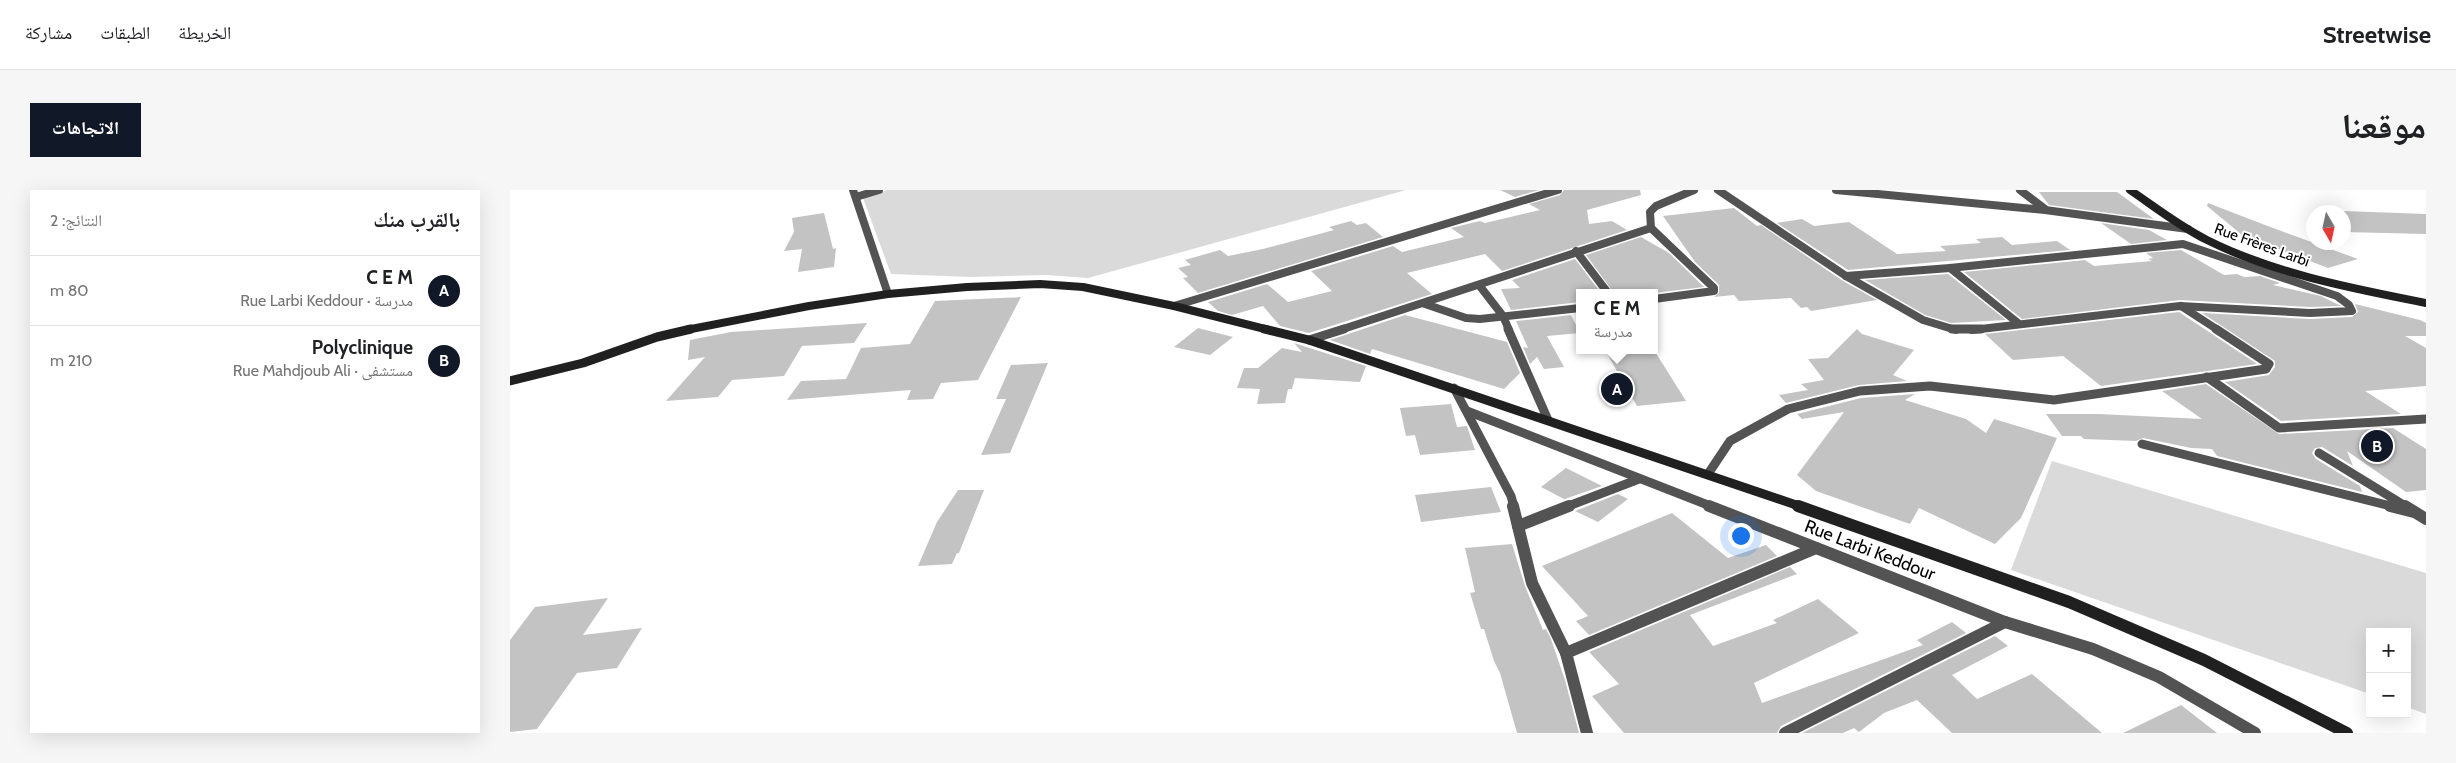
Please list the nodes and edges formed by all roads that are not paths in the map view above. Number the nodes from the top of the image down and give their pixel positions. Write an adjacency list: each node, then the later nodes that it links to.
1 (880, 190): 9 (street)
2 (1558, 190): 25 (street)
3 (1694, 190): 12 (street)
4 (1718, 190): 18 (street)
5 (1836, 190): 10 (street)
6 (1915, 190): 10 (street)
7 (2020, 190): 11 (street)
8 (2130, 190): 13 (main road, Rue Frères Larbi)
9 (854, 194): 21 (street)
10 (1924, 198): 11 (street)
11 (2045, 210): 13 (street)
12 (1651, 228): 16 (street); 22 (street)
13 (2188, 229): 14 (main road, Rue Frères Larbi)
14 (2208, 240): 15 (street); 23 (main road, Rue Frères Larbi)
15 (2183, 244): 17 (street); 26 (street)
16 (1576, 251): 19 (street); 20 (street)
17 (1950, 268): 18 (street); 29 (street)
18 (1846, 276): 29 (street)
19 (1479, 284): 24 (street); 28 (street)
20 (1605, 289)
21 (888, 294): 25 (main road); 32 (main road)
22 (1658, 298)
23 (2426, 303)
24 (1425, 304): 28 (street); 30 (street)
25 (1174, 306): 30 (main road)
26 (2180, 306): 29 (street); 31 (street)
27 (1576, 308): 28 (street)
28 (1502, 316): 36 (street)
29 (2018, 322)
30 (1309, 340): 33 (main road)
31 (2207, 377): 35 (street); 39 (street)
32 (510, 381)
33 (1454, 388): 34 (street); 36 (main road)
34 (1467, 412): 40 (street, Rue Larbi Keddour); 43 (street)
35 (2426, 419)
36 (1548, 420): 39 (main road)
37 (2142, 444): 41 (street)
38 (2319, 453): 41 (street)
39 (1708, 474): 50 (main road)
40 (1639, 478): 43 (street); 44 (street, Rue Larbi Keddour)
41 (2414, 512): 42 (street)
42 (2426, 519)
43 (1518, 526): 46 (street)
44 (1816, 548): 45 (street, Rue Larbi Keddour); 46 (street)
45 (2005, 622): 48 (street); 49 (street, Rue Larbi Keddour)
46 (1566, 653): 47 (street)
47 (1588, 733)
48 (1785, 733)
49 (2255, 733)
50 (2346, 733)

